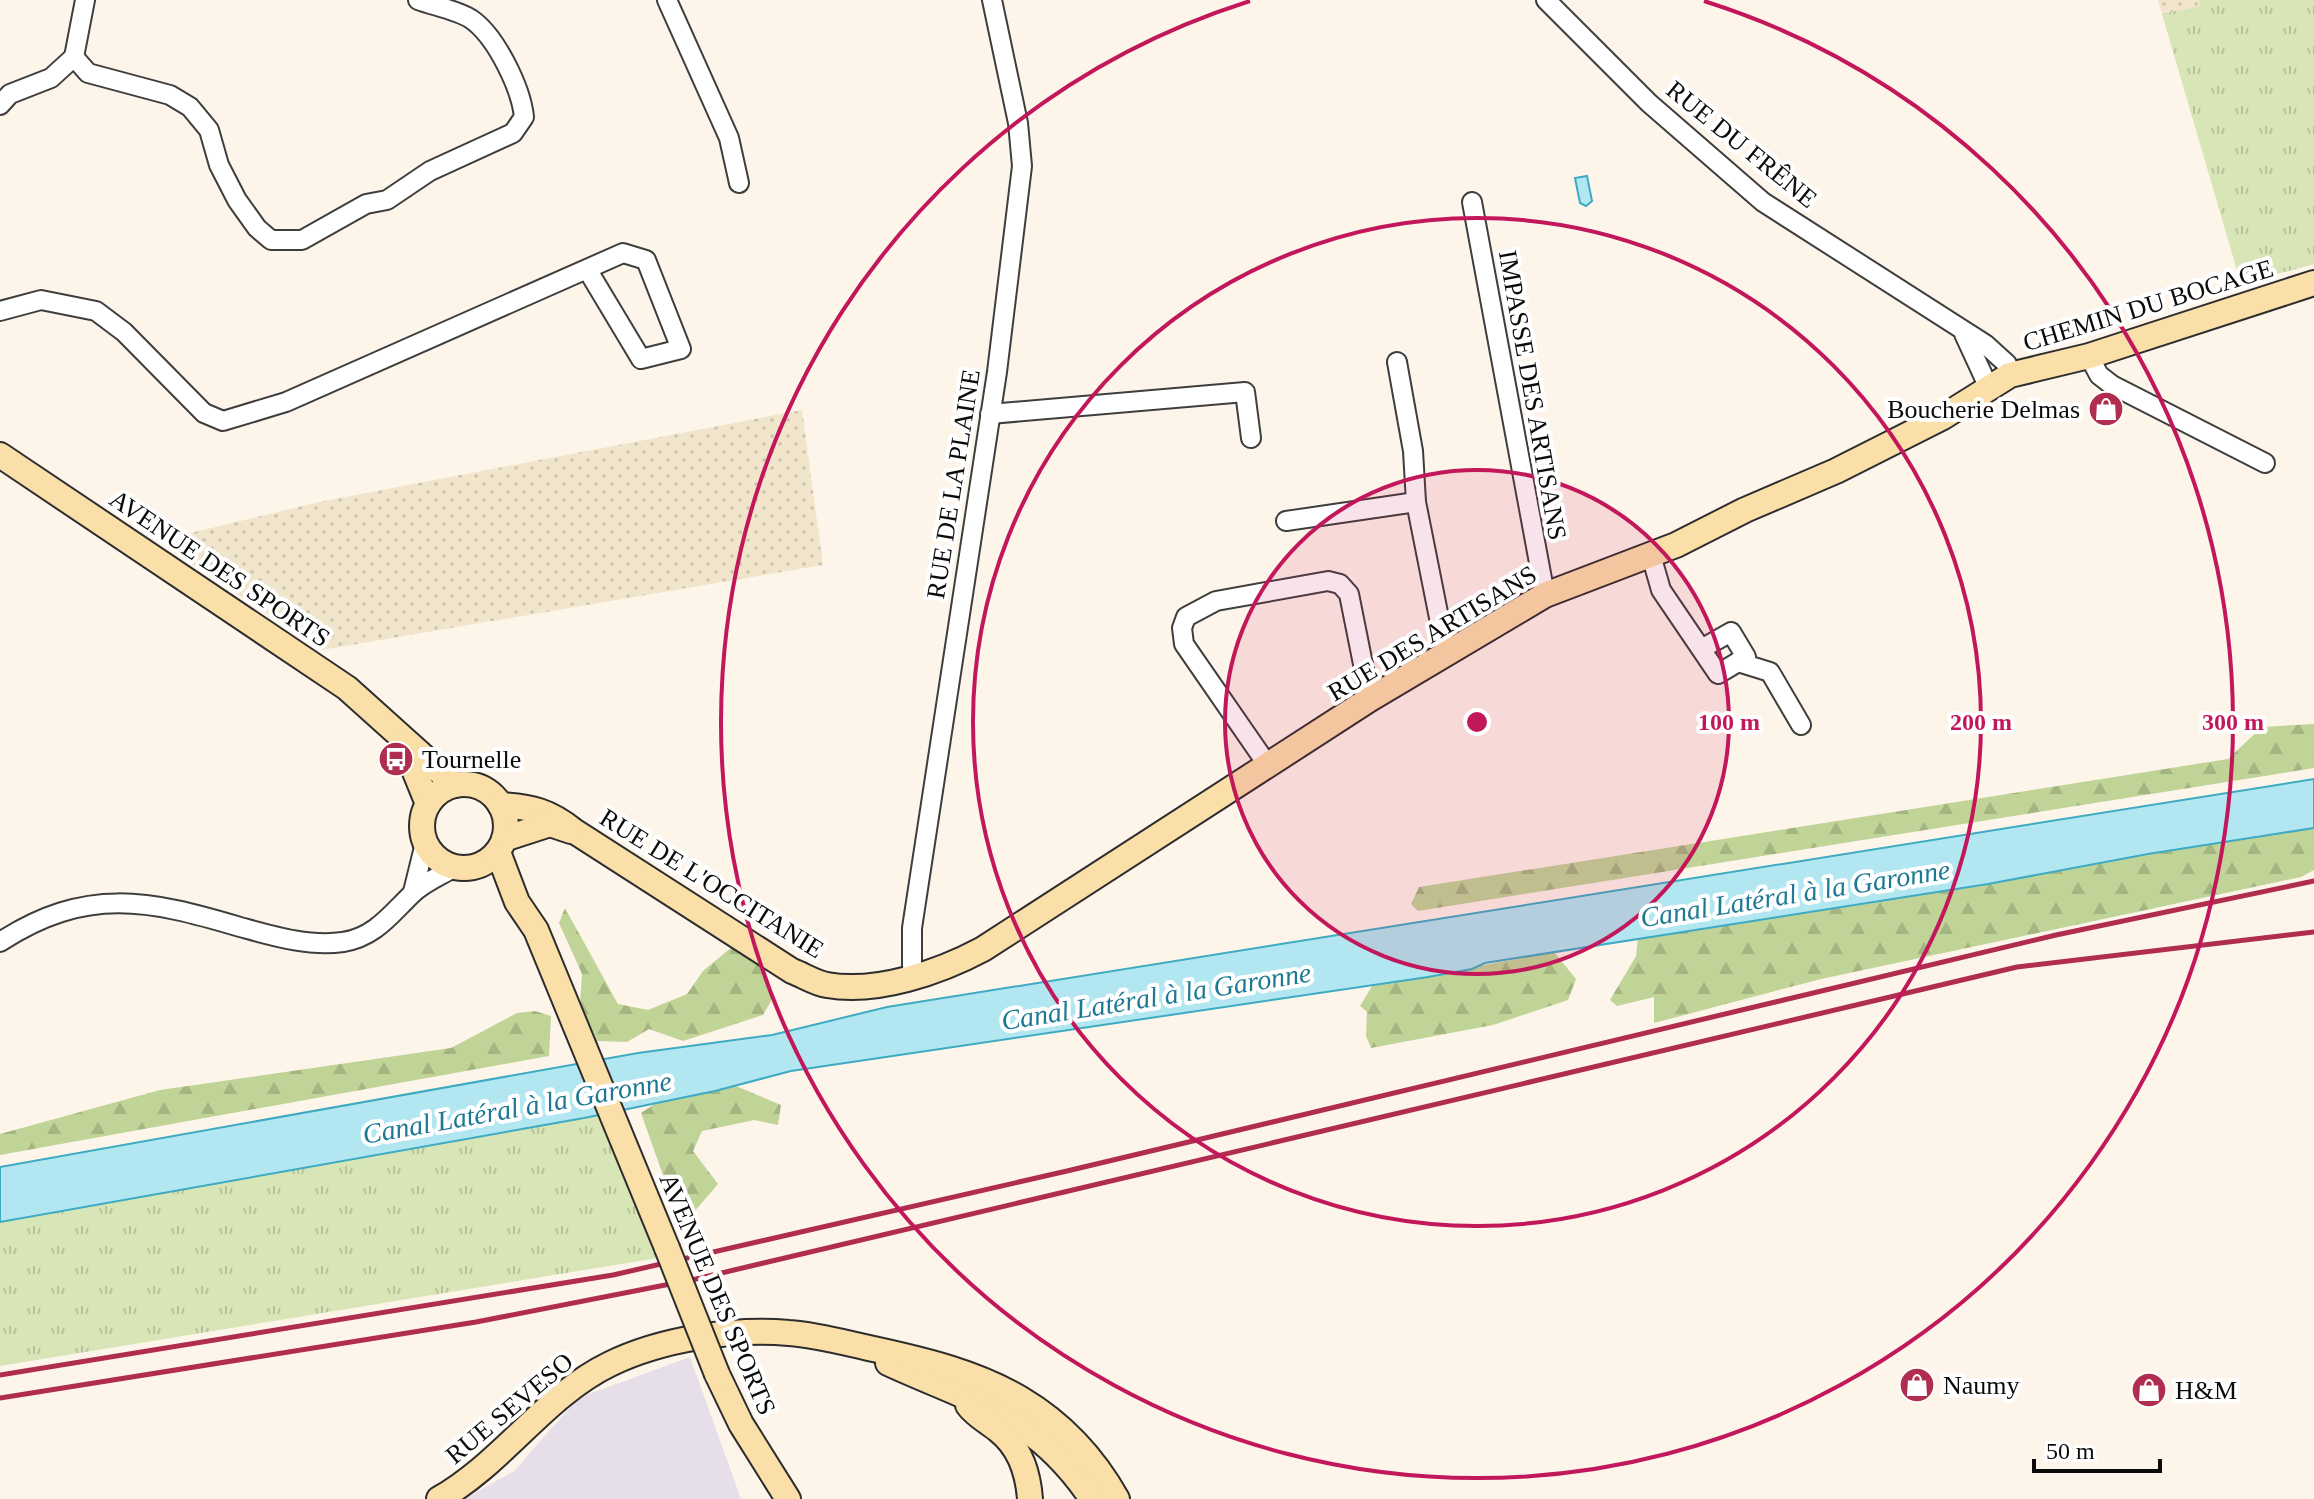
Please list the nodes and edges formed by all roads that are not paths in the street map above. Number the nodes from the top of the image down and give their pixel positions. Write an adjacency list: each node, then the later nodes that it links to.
1 (85, 0): 6 (street)
2 (418, 0): 6 (street)
3 (667, 0): 8 (street)
4 (992, 0): 17 (street, RUE DE LA PLAINE)
5 (1546, 0): 13 (street, RUE DU FRÊNE)
6 (74, 57): 7 (street)
7 (0, 105)
8 (739, 183)
9 (1472, 202): 24 (street, IMPASSE DES ARTISANS)
10 (587, 269): 10 (street); 12 (street)
11 (2314, 283): 14 (street, CHEMIN DU BOCAGE)
12 (0, 311)
13 (1962, 332): 16 (street, RUE DU FRÊNE); 16 (street, RUE DU FRÊNE)
14 (2089, 356): 16 (street, CHEMIN DU BOCAGE); 20 (street)
15 (1397, 362): 21 (street)
16 (1999, 380): 23 (street, RUE DES ARTISANS)
17 (990, 414): 18 (street); 42 (street, RUE DE LA PLAINE)
18 (1251, 438)
19 (0, 455): 30 (street, AVENUE DES SPORTS)
20 (2265, 463)
21 (1416, 502): 22 (street); 26 (street)
22 (1286, 521)
23 (1651, 555): 24 (street, RUE DES ARTISANS); 25 (street)
24 (1545, 595): 26 (street, RUE DES ARTISANS)
25 (1703, 648): 27 (street); 27 (street)
26 (1446, 653): 28 (street, RUE DES ARTISANS)
27 (1738, 662): 29 (street)
28 (1370, 699): 31 (street, RUE DES ARTISANS); 31 (street)
29 (1801, 725)
30 (401, 738): 32 (street, AVENUE DES SPORTS); 33 (street, AVENUE DES SPORTS)
31 (1269, 767): 42 (street, RUE DES ARTISANS)
32 (455, 785): 33 (street); 34 (street)
33 (428, 804): 36 (street)
34 (500, 805): 35 (street, RUE DE L'OCCITANIE); 37 (street)
35 (574, 831): 37 (street); 42 (street, RUE DE L'OCCITANIE)
36 (425, 843): 38 (street); 39 (street)
37 (501, 845): 38 (street); 40 (street)
38 (463, 868): 39 (street); 40 (street)
39 (413, 892): 41 (street)
40 (517, 902): 45 (street, AVENUE DES SPORTS, bridge)
41 (0, 942)
42 (916, 976)
43 (850, 1344): 44 (street, RUE SEVESO); 46 (street, RUE SEVESO); 49 (street, RUE SEVESO)
44 (965, 1395): 47 (street); 48 (street, RUE SEVESO)
45 (785, 1494)
46 (439, 1499)
47 (1030, 1499)
48 (1092, 1499)
49 (1117, 1499)

